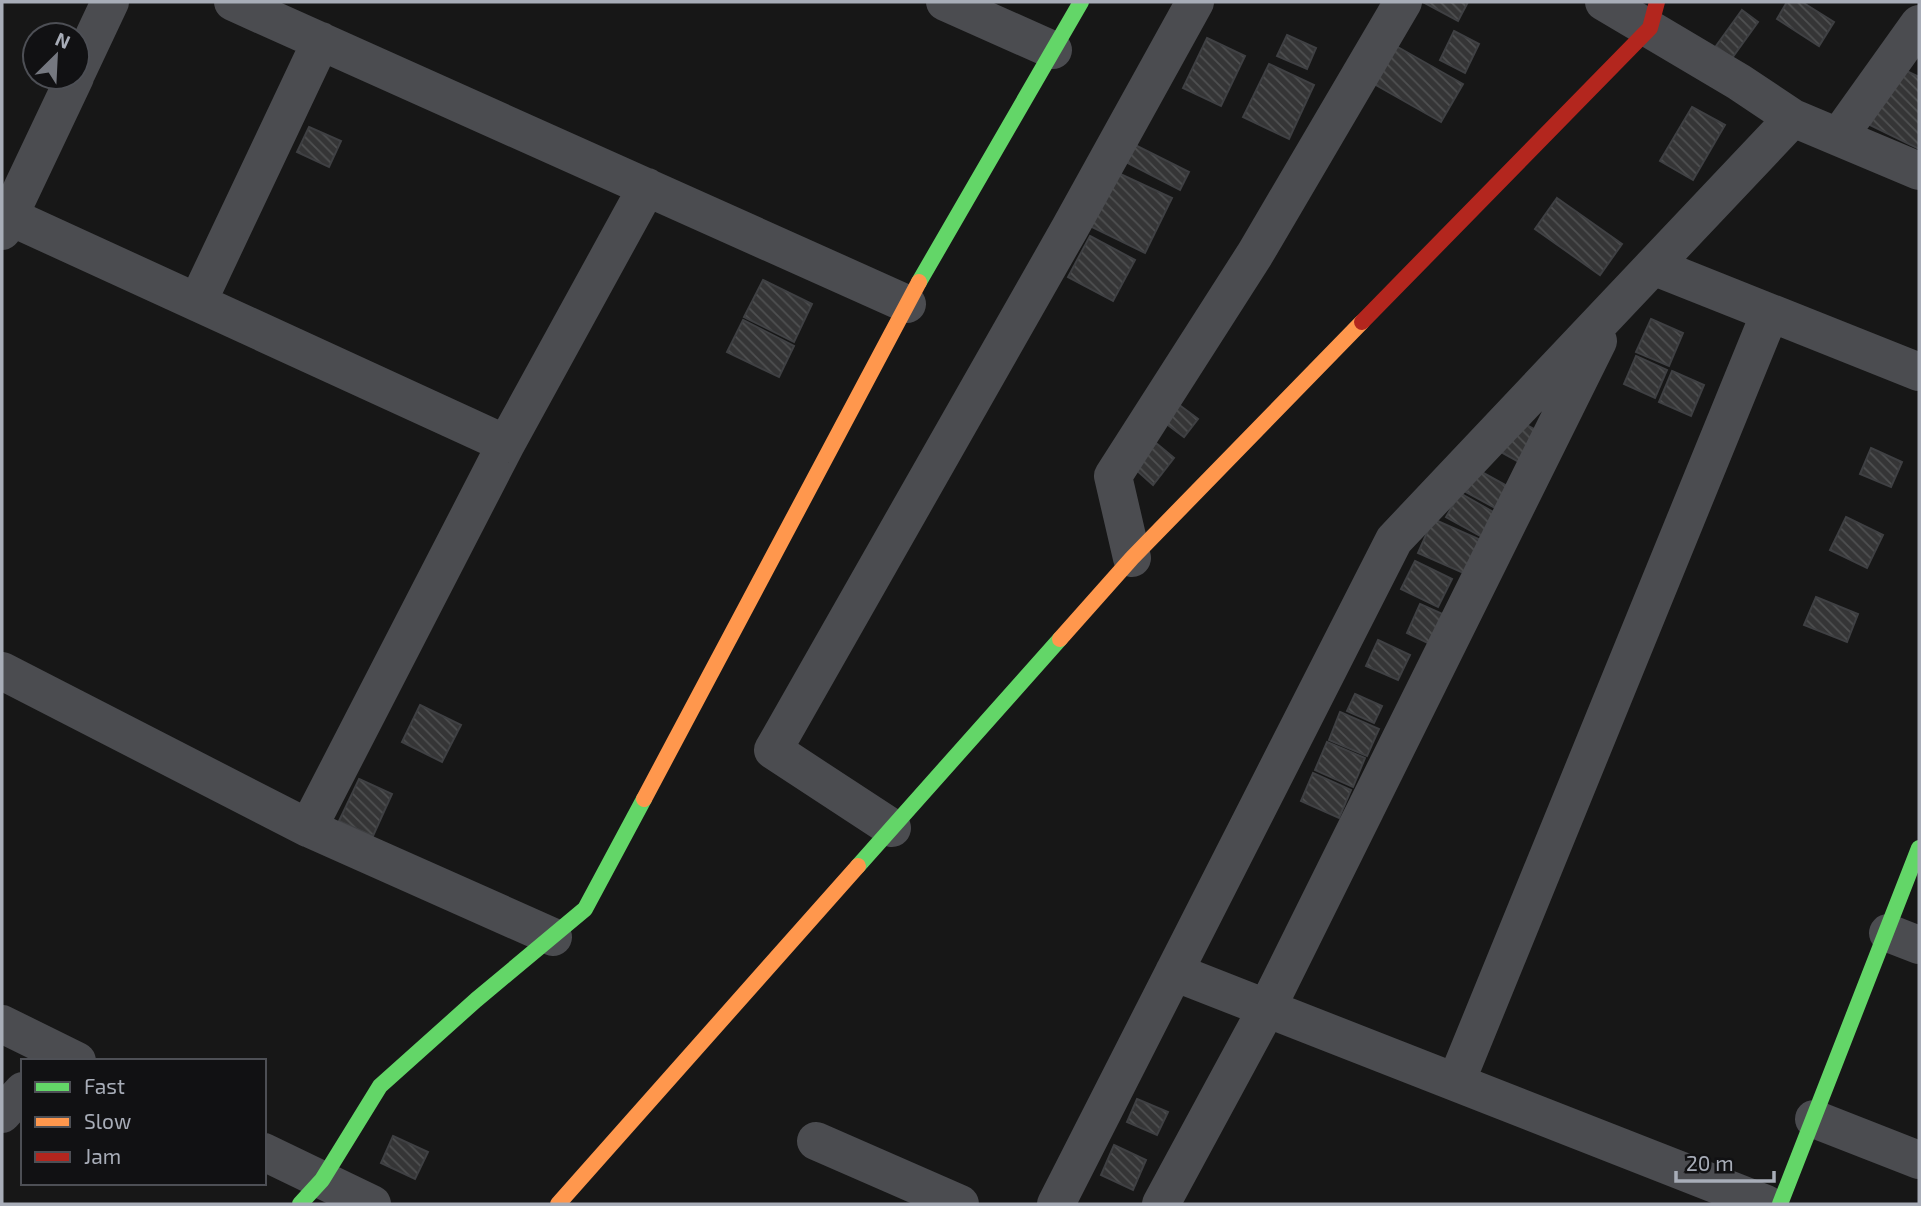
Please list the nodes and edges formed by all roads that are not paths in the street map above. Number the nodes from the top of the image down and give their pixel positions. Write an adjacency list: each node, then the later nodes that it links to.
1 (110, 2): 11 (street)
2 (233, 2): 10 (street)
3 (944, 2): 12 (street)
4 (1081, 2): 12 (street)
5 (1195, 2): 29 (street)
6 (1403, 2): 26 (street)
7 (1604, 2): 8 (street)
8 (1653, 15): 14 (street); 26 (street)
9 (1919, 24): 15 (street)
10 (321, 41): 17 (street); 20 (street)
11 (91, 42)
12 (1053, 50): 21 (street)
13 (68, 91): 18 (street)
14 (1793, 118): 15 (street); 19 (street)
15 (1839, 136): 16 (street)
16 (1919, 171)
17 (647, 187): 21 (street); 25 (street)
18 (4, 220): 20 (street)
19 (1653, 266): 22 (street); 23 (street)
20 (198, 301): 25 (street)
21 (907, 304): 31 (street)
22 (1616, 305): 33 (street); 34 (street)
23 (1770, 313): 24 (street); 37 (street)
24 (1919, 372)
25 (506, 444): 28 (street)
26 (1132, 558): 29 (street)
27 (2, 671): 28 (street)
28 (308, 828): 31 (street)
29 (892, 828): 46 (street)
30 (1919, 848): 32 (street)
31 (553, 937): 44 (street)
32 (1903, 939): 40 (street)
33 (1174, 972): 34 (street); 48 (street)
34 (1267, 1008): 37 (street); 49 (street)
35 (2, 1024): 36 (street)
36 (62, 1058)
37 (1456, 1082): 50 (street)
38 (21, 1093): 39 (street)
39 (2, 1114)
40 (1814, 1119): 43 (street); 51 (street)
41 (816, 1141): 47 (street)
42 (266, 1154): 44 (street)
43 (1919, 1160)
44 (311, 1192): 45 (street)
45 (372, 1204)
46 (558, 1204)
47 (960, 1204)
48 (1056, 1204)
49 (1161, 1204)
50 (1766, 1204)
51 (1780, 1204)

